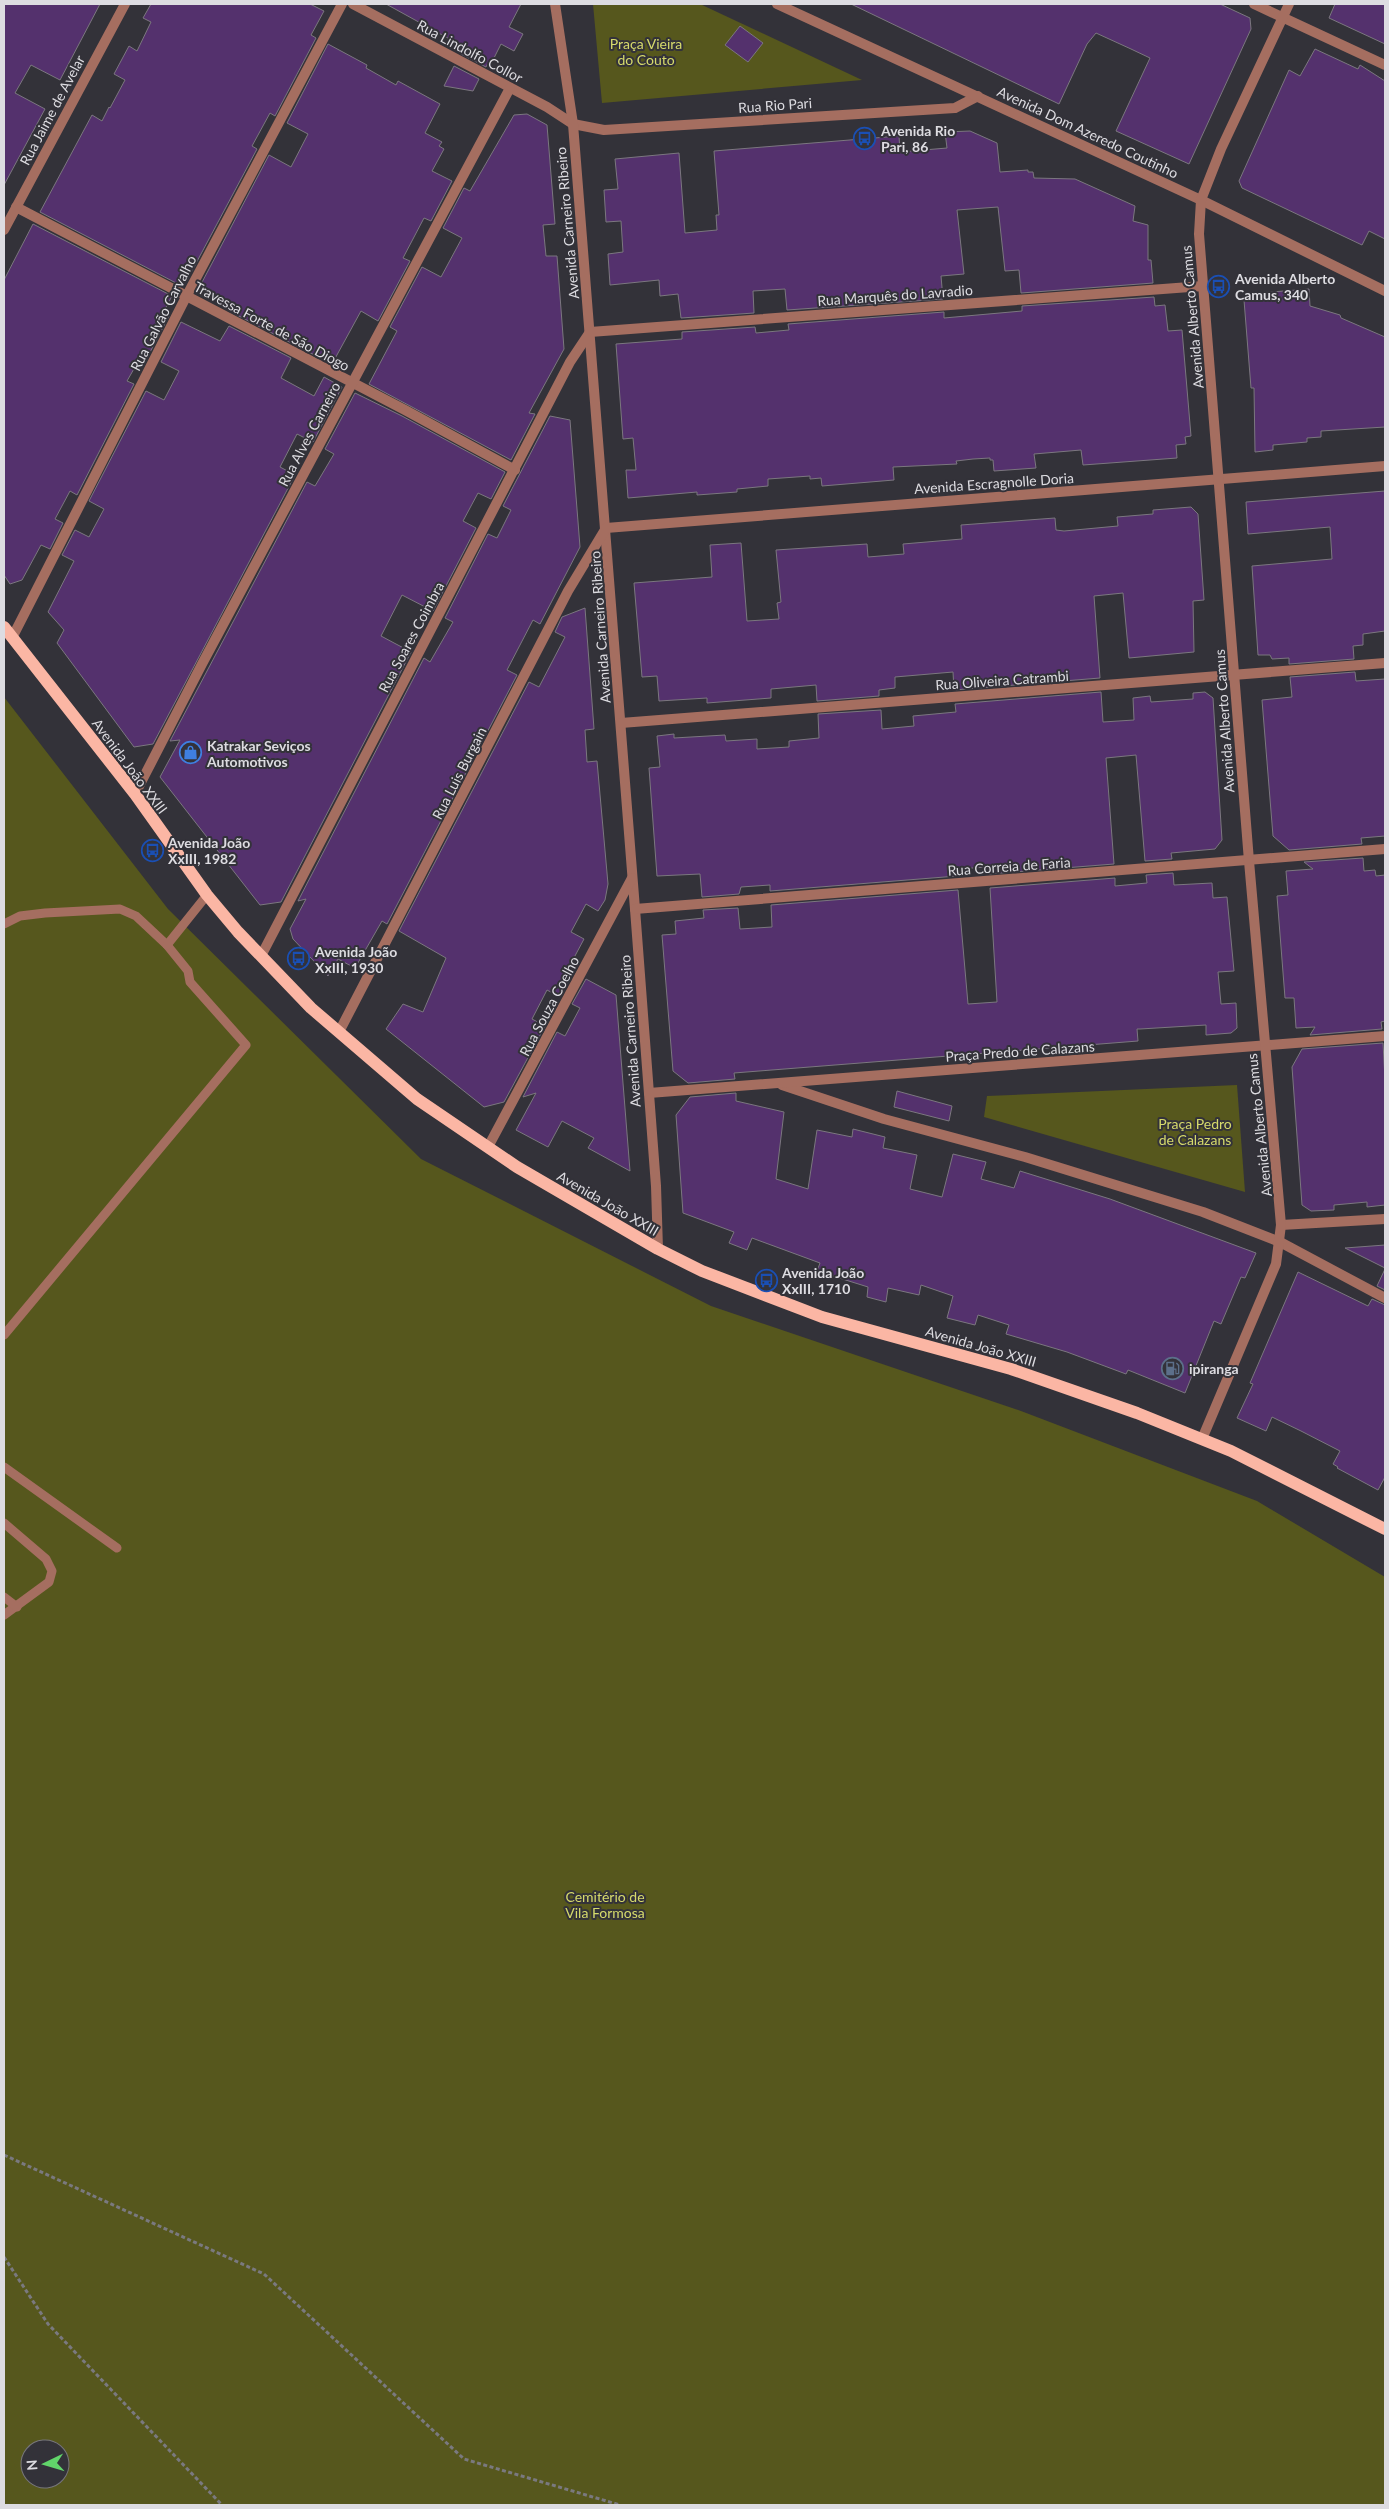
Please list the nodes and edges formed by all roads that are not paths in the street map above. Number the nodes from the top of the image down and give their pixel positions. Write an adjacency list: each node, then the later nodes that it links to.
1 (125, 4): 14 (street, Rua Jaime de Avelar)
2 (342, 4): 18 (street, Rua Galvão Carvalho)
3 (353, 4): 10 (street, Rua Lindolfo Collor)
4 (555, 4): 12 (street, Avenida Carneiro Ribeiro)
5 (776, 4): 11 (street, Avenida Dom Azeredo Coutinho)
6 (1254, 4): 8 (street)
7 (1289, 4): 8 (street, Avenida Alberto Camus)
8 (1282, 17): 9 (street); 13 (street, Avenida Alberto Camus)
9 (1385, 65)
10 (510, 88): 12 (street, Rua Lindolfo Collor); 20 (street, Rua Alves Carneiro)
11 (978, 96): 12 (street, Rua Rio Pari); 13 (street, Avenida Dom Azeredo Coutinho)
12 (573, 124): 19 (street, Avenida Carneiro Ribeiro)
13 (1201, 200): 16 (street, Avenida Alberto Camus); 17 (street, Avenida Dom Azeredo Coutinho)
14 (16, 207): 15 (street, Rua Jaime de Avelar); 18 (street, Travessa Forte de São Diogo)
15 (4, 230)
16 (1203, 286): 19 (street, Rua Marquês do Lavradio); 23 (street, Avenida Alberto Camus)
17 (1385, 292)
18 (186, 297): 20 (street, Travessa Forte de São Diogo); 26 (street, Rua Galvão Carvalho)
19 (590, 332): 22 (street, Rua Soares Coimbra); 24 (street, Avenida Carneiro Ribeiro)
20 (352, 384): 22 (street, Travessa Forte de São Diogo); 30 (street, Rua Alves Carneiro)
21 (1385, 466): 23 (street, Avenida Escragnolle Doria)
22 (515, 470): 38 (street, Rua Soares Coimbra)
23 (1219, 480): 24 (street, Avenida Escragnolle Doria); 28 (street, Avenida Alberto Camus)
24 (606, 528): 29 (street, Avenida Carneiro Ribeiro); 39 (street, Rua Luis Burgain)
25 (4, 627): 26 (main road, Avenida João XXIII)
26 (12, 638): 30 (main road, Avenida João XXIII)
27 (1385, 664): 28 (street, Rua Oliveira Catrambi)
28 (1234, 676): 29 (street, Rua Oliveira Catrambi); 32 (street, Avenida Alberto Camus)
29 (621, 723): 33 (street, Avenida Carneiro Ribeiro)
30 (135, 794): 34 (main road, Avenida João XXIII)
31 (1385, 850): 32 (street, Rua Correia de Faria)
32 (1249, 861): 35 (street, Rua Correia de Faria); 41 (street, Avenida Alberto Camus)
33 (633, 878): 35 (street, Avenida Carneiro Ribeiro); 44 (street, Rua Souza Coelho)
34 (207, 895): 37 (lane); 38 (main road, Avenida João XXIII)
35 (635, 909): 43 (street, Avenida Carneiro Ribeiro)
36 (4, 924): 37 (lane)
37 (167, 945): 50 (lane)
38 (260, 956): 39 (main road, Avenida João XXIII)
39 (339, 1032): 44 (main road, Avenida João XXIII)
40 (1385, 1036): 41 (street, Praça Predo de Calazans)
41 (1264, 1046): 42 (street, Praça Predo de Calazans); 46 (street, Avenida Alberto Camus)
42 (777, 1083): 43 (street, Praça Predo de Calazans); 47 (street)
43 (649, 1093): 48 (street, Avenida Carneiro Ribeiro)
44 (488, 1148): 48 (main road, Avenida João XXIII)
45 (1385, 1220): 46 (street)
46 (1281, 1225): 47 (street, Avenida Alberto Camus)
47 (1280, 1242): 49 (street); 51 (street, Avenida Alberto Camus)
48 (658, 1249): 51 (main road, Avenida João XXIII)
49 (1385, 1298)
50 (4, 1336)
51 (1202, 1439): 54 (main road, Avenida João XXIII)
52 (4, 1468): 55 (lane)
53 (4, 1523): 57 (lane)
54 (1385, 1529)
55 (117, 1548)
56 (4, 1597): 57 (lane)
57 (17, 1607): 58 (lane)
58 (4, 1614)

